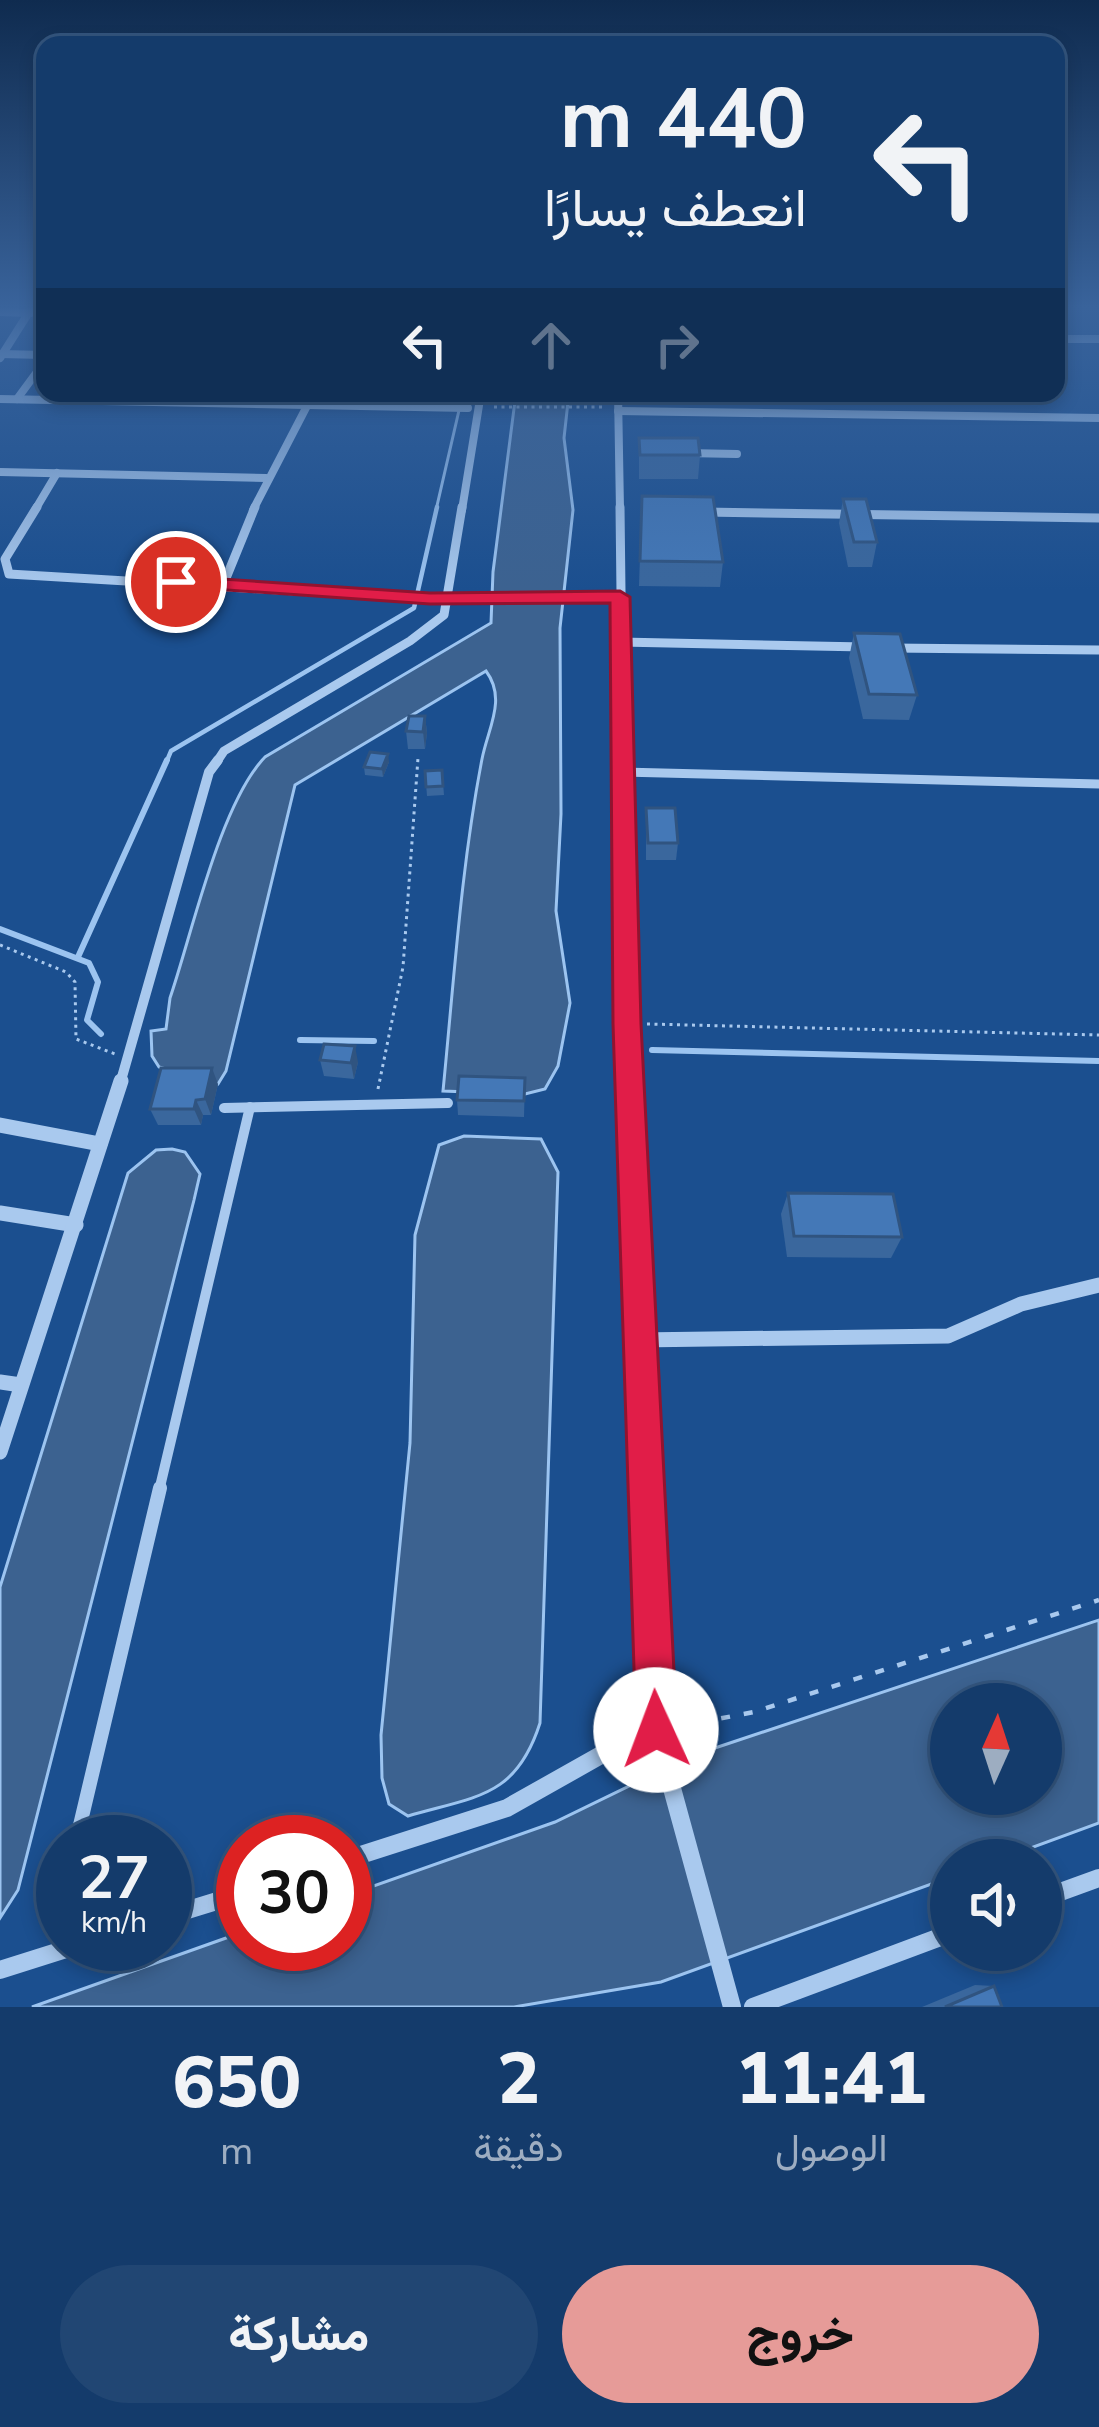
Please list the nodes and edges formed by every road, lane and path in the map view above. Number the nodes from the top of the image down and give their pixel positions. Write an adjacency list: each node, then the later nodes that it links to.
1 (279, 403): 3 (street)
2 (480, 403): 21 (street)
3 (308, 404): 6 (street); 14 (street)
4 (618, 404): 5 (path); 7 (street); 8 (street)
5 (514, 407)
6 (468, 408)
7 (1099, 418)
8 (619, 453): 9 (street); 15 (street)
9 (643, 453)
10 (666, 453): 11 (street)
11 (737, 454)
12 (0, 472): 13 (street)
13 (57, 472): 14 (street); 19 (street)
14 (266, 478): 19 (street)
15 (619, 511): 16 (street); 20 (street)
16 (642, 512)
17 (689, 512): 18 (street)
18 (1099, 518)
19 (224, 583): 21 (street)
20 (620, 597): 21 (street); 22 (street)
21 (450, 599): 30 (street)
22 (620, 642): 23 (street); 25 (street)
23 (1099, 650)
24 (418, 758): 32 (path)
25 (622, 772): 26 (lane); 28 (street)
26 (1099, 784)
27 (0, 945): 30 (path)
28 (627, 1024): 29 (path); 40 (street)
29 (1099, 1035)
30 (128, 1058): 36 (street)
31 (448, 1103): 32 (lane)
32 (370, 1105): 33 (lane)
33 (250, 1107): 34 (lane); 46 (lane)
34 (224, 1108)
35 (0, 1126): 36 (street)
36 (100, 1144): 38 (street)
37 (0, 1213): 38 (street)
38 (76, 1225): 42 (street)
39 (1099, 1285): 40 (street)
40 (638, 1340): 45 (street)
41 (0, 1382): 42 (street)
42 (21, 1384): 43 (street)
43 (0, 1452)
44 (1099, 1600): 45 (path)
45 (656, 1730): 47 (street); 53 (street)
46 (82, 1815)
47 (372, 1851)
48 (1099, 1878): 49 (street)
49 (1062, 1891)
50 (930, 1941): 54 (street)
51 (36, 1959): 52 (street)
52 (0, 1970)
53 (733, 2007)
54 (753, 2007)

